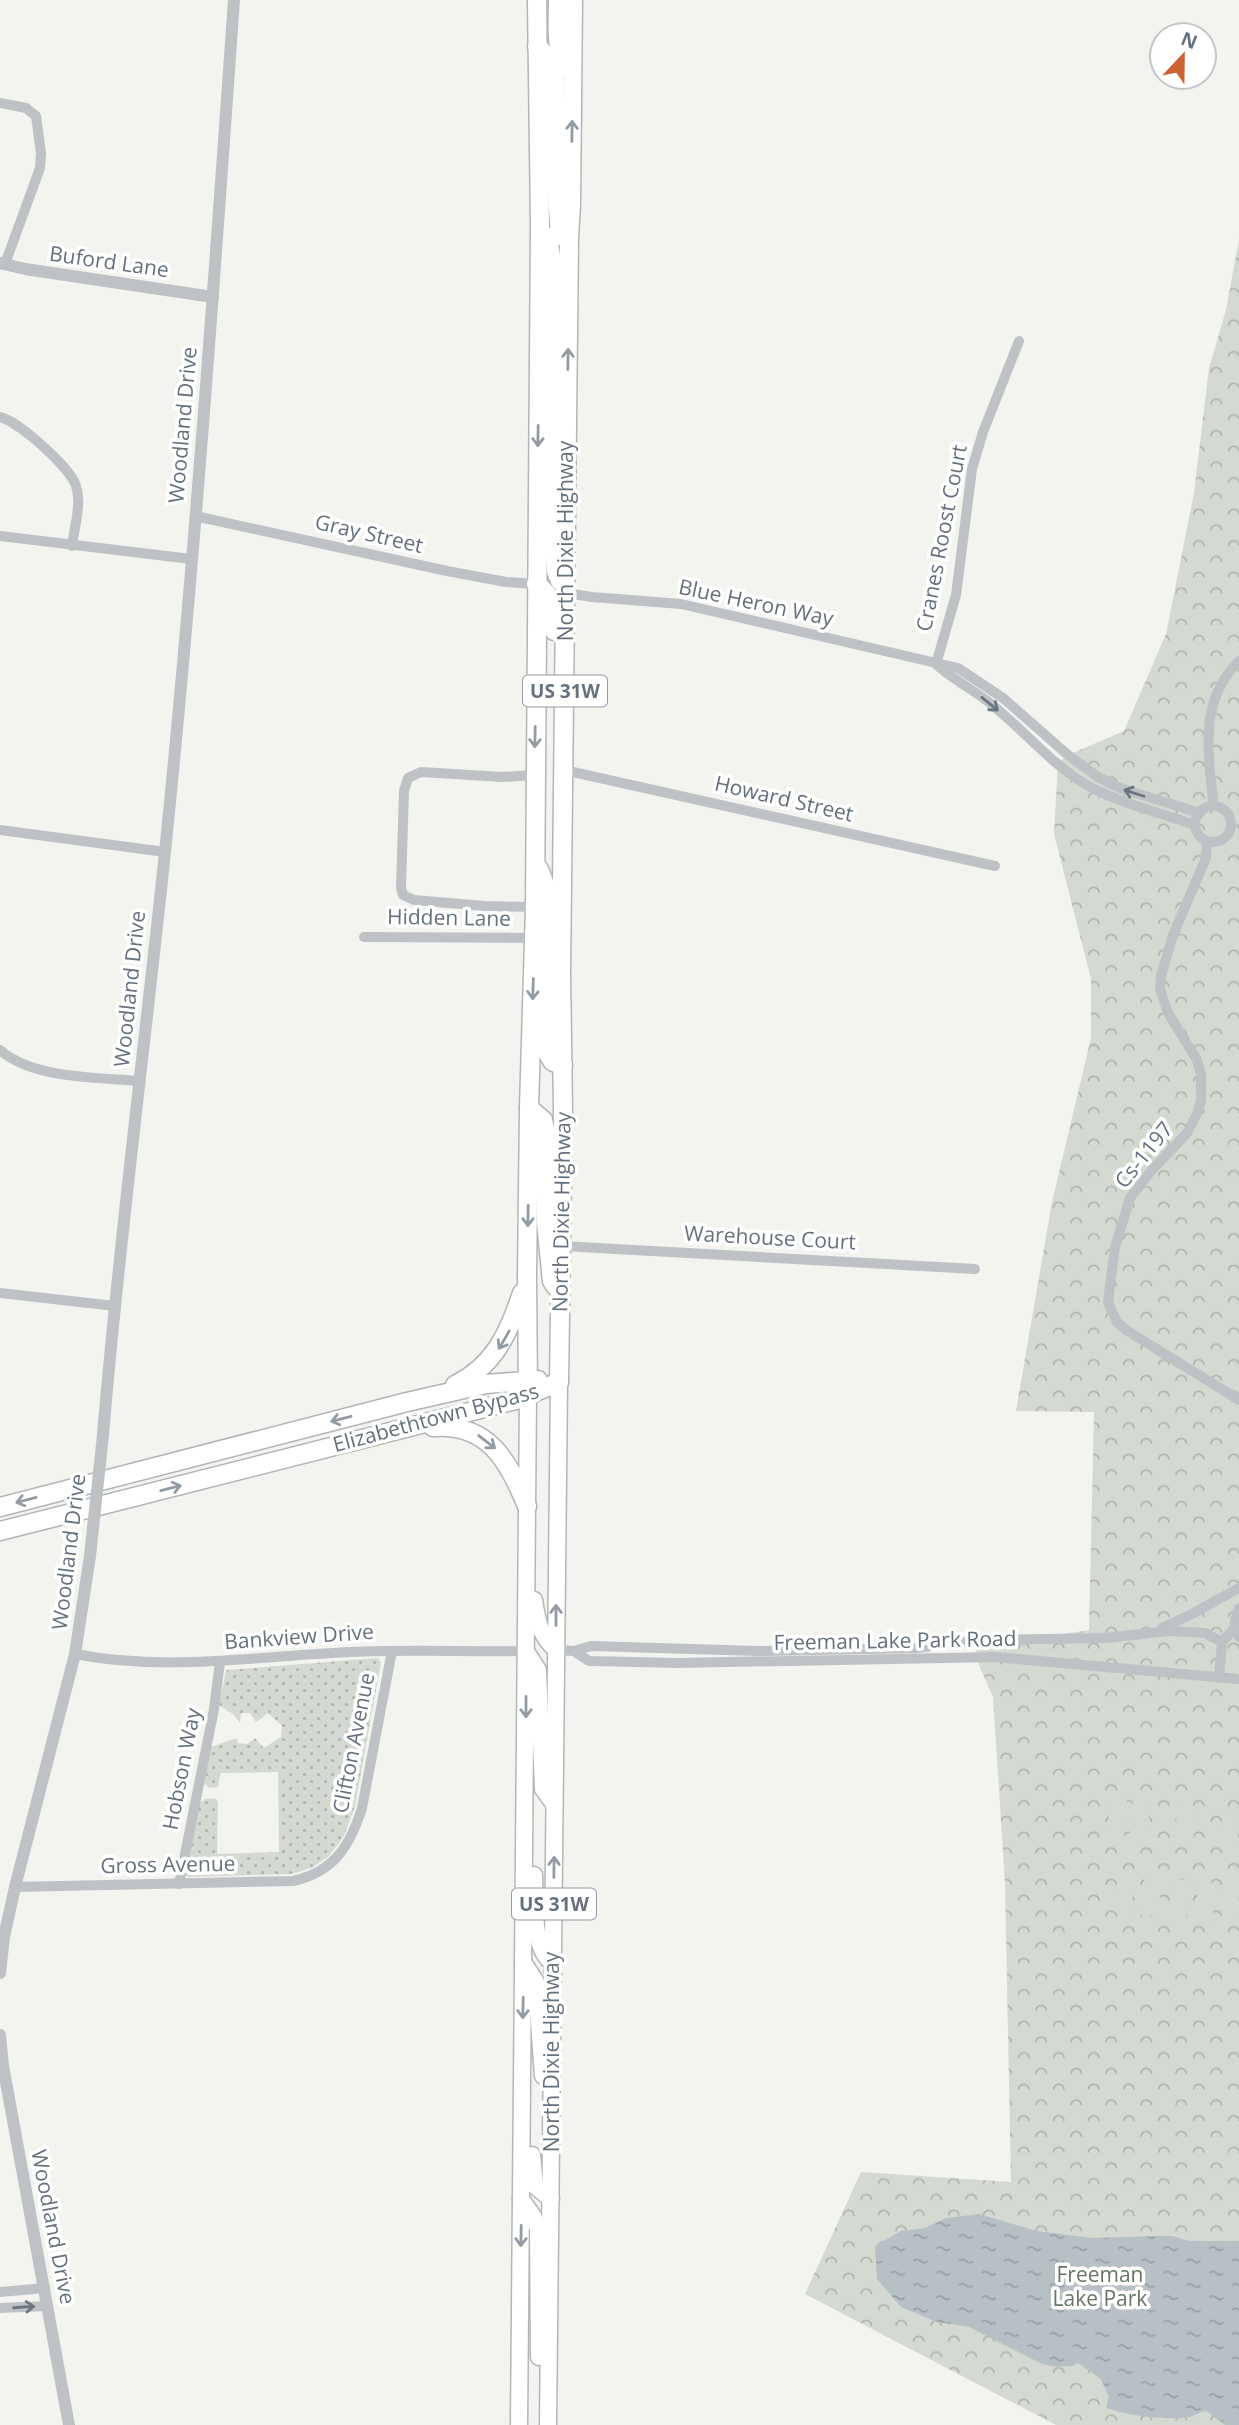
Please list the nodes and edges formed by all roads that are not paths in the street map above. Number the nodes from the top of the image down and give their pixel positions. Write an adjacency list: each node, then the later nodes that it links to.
1 (234, 0): 11 (street, Woodland Drive)
2 (537, 0): 5 (highway, North Dixie Highway / US 31W)
3 (558, 0): 6 (highway)
4 (573, 0): 6 (highway, North Dixie Highway / US 31W)
5 (537, 46): 8 (highway, North Dixie Highway / US 31W); 10 (highway)
6 (573, 76): 10 (highway, North Dixie Highway / US 31W, one-way to 6)
7 (0, 103): 9 (street)
8 (540, 224): 18 (highway, North Dixie Highway / US 31W, one-way to 18); 19 (highway)
9 (2, 263): 11 (street, Buford Lane)
10 (568, 288): 19 (highway, North Dixie Highway / US 31W, one-way to 10)
11 (213, 297): 14 (street, Woodland Drive)
12 (1019, 341): 21 (street, Cranes Roost Court)
13 (0, 417): 16 (street)
14 (195, 516): 17 (street, Woodland Drive); 18 (street, Gray Street)
15 (0, 536): 16 (street)
16 (72, 546): 17 (street)
17 (191, 559): 30 (street, Woodland Drive)
18 (536, 583): 23 (highway, North Dixie Highway / US 31W, one-way to 23); 34 (highway)
19 (566, 593): 21 (street, Blue Heron Way); 22 (highway, North Dixie Highway / US 31W)
20 (1239, 661): 24 (street)
21 (936, 664): 25 (street, Blue Heron Way, one-way to 21); 26 (street, Blue Heron Way, one-way to 26)
22 (564, 770): 32 (street, Howard Street); 34 (highway, North Dixie Highway / US 31W)
23 (535, 775): 31 (highway, North Dixie Highway / US 31W); 33 (street)
24 (1211, 806): 25 (street); 28 (street)
25 (1199, 813): 26 (street)
26 (1195, 825): 29 (street)
27 (0, 830): 30 (street)
28 (1234, 834): 29 (street)
29 (1207, 842): 49 (street, Cs-1197)
30 (164, 852): 39 (street, Woodland Drive)
31 (535, 859): 33 (highway, North Dixie Highway / US 31W); 38 (highway)
32 (995, 866)
33 (535, 907): 36 (highway, North Dixie Highway / US 31W)
34 (562, 932): 38 (highway, North Dixie Highway / US 31W)
35 (364, 937): 36 (street, Hidden Lane)
36 (534, 939): 40 (highway, North Dixie Highway / US 31W, one-way to 40)
37 (0, 1050): 39 (street)
38 (563, 1065): 41 (highway, North Dixie Highway / US 31W)
39 (139, 1082): 46 (street, Woodland Drive)
40 (529, 1108): 43 (highway, North Dixie Highway / US 31W, one-way to 43); 45 (highway)
41 (562, 1246): 42 (street, Warehouse Court); 45 (highway, North Dixie Highway / US 31W)
42 (975, 1269)
43 (527, 1276): 48 (highway, US 31W); 50 (highway, one-way to 50)
44 (0, 1293): 46 (street)
45 (562, 1296): 47 (highway, North Dixie Highway / US 31W)
46 (115, 1306): 64 (street, Woodland Drive, bridge)
47 (559, 1382): 48 (highway, Elizabethtown Bypass); 60 (main road, North Dixie Highway / US 31W, one-way to 47)
48 (528, 1387): 50 (highway, Elizabethtown Bypass); 51 (highway, Elizabethtown Bypass); 53 (main road, North Dixie Highway / US 31W)
49 (1239, 1399)
50 (407, 1402): 52 (highway, Elizabethtown Bypass, one-way to 52)
51 (398, 1430): 53 (highway, one-way to 53); 54 (highway, Elizabethtown Bypass, one-way to 51)
52 (0, 1507)
53 (527, 1510): 60 (main road); 62 (main road, North Dixie Highway / US 31W)
54 (0, 1531)
55 (1239, 1588): 57 (street)
56 (1239, 1608): 58 (street)
57 (1142, 1633): 59 (street); 63 (street, Freeman Lake Park Road)
58 (1237, 1633): 59 (street)
59 (1222, 1642): 66 (street)
60 (556, 1650): 63 (street, Freeman Lake Park Road); 69 (main road, North Dixie Highway / US 31W)
61 (392, 1651): 62 (street, Bankview Drive); 65 (street, Bankview Drive); 70 (street, Clifton Avenue)
62 (526, 1651): 68 (main road, North Dixie Highway / US 31W, one-way to 68); 69 (main road)
63 (575, 1651): 66 (street, Freeman Lake Park Road)
64 (75, 1654): 65 (street, Bankview Drive); 72 (street, Woodland Drive)
65 (220, 1662): 71 (street, Hobson Way)
66 (1219, 1678): 67 (street, Freeman Lake Park Road)
67 (1239, 1679)
68 (525, 1767): 73 (main road, North Dixie Highway / US 31W); 74 (main road)
69 (554, 1804): 74 (main road, North Dixie Highway / US 31W, one-way to 69)
70 (320, 1870): 71 (street, Gross Avenue)
71 (179, 1884): 72 (street, Gross Avenue)
72 (15, 1887): 75 (street, Woodland Drive)
73 (523, 1962): 77 (main road, North Dixie Highway / US 31W, one-way to 77); 80 (main road)
74 (553, 1963): 80 (main road, North Dixie Highway / US 31W)
75 (0, 1972)
76 (0, 2035): 78 (street, Woodland Drive)
77 (522, 2046): 80 (main road); 81 (main road, North Dixie Highway / US 31W)
78 (2, 2066): 79 (street, Woodland Drive)
79 (3, 2081): 82 (street, Woodland Drive)
80 (551, 2193): 87 (main road, North Dixie Highway / US 31W)
81 (521, 2199): 86 (main road, North Dixie Highway / US 31W, one-way to 86); 87 (main road)
82 (45, 2288): 83 (street); 84 (street, Woodland Drive)
83 (0, 2292)
84 (48, 2306): 85 (street, one-way to 84); 88 (street, Woodland Drive)
85 (0, 2308)
86 (520, 2338): 89 (main road, North Dixie Highway / US 31W); 90 (main road)
87 (549, 2381): 91 (main road, North Dixie Highway / US 31W)
88 (69, 2425)
89 (519, 2425)
90 (528, 2425)
91 (548, 2425)

